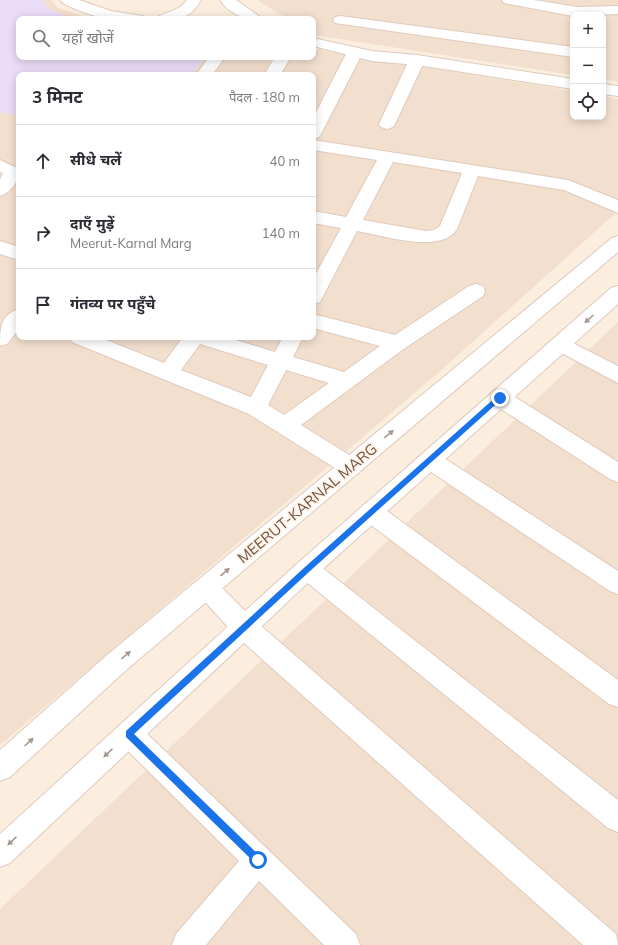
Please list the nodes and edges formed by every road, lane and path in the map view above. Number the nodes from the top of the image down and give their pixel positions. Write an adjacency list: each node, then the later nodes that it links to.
1 (67, 0): 7 (street)
2 (194, 0): 8 (street)
3 (227, 0): 9 (street)
4 (509, 0): 5 (street)
5 (575, 10): 6 (street)
6 (618, 10)
7 (114, 16)
8 (173, 16)
9 (247, 16)
10 (340, 20): 13 (street)
11 (316, 43): 12 (street)
12 (355, 52): 16 (street); 23 (street)
13 (570, 52)
14 (215, 60): 17 (street)
15 (281, 60): 18 (street)
16 (417, 60): 19 (street); 22 (street)
17 (206, 72)
18 (274, 72)
19 (570, 84)
20 (606, 89): 21 (street)
21 (618, 91)
22 (387, 124)
23 (316, 128)
24 (316, 145): 25 (street)
25 (387, 157): 27 (street); 31 (street)
26 (0, 165): 28 (street)
27 (472, 170): 29 (street); 31 (street)
28 (0, 190)
29 (618, 207)
30 (316, 217): 31 (street)
31 (351, 224): 35 (street)
32 (618, 242): 55 (street, MEERUT-KARNAL MARG, one-way to 32)
33 (0, 247): 34 (street)
34 (16, 253)
35 (316, 291)
36 (476, 291): 45 (street)
37 (618, 293): 46 (street, one-way to 46)
38 (16, 320): 40 (street)
39 (316, 322): 45 (street)
40 (0, 339)
41 (86, 340): 48 (street)
42 (192, 340): 48 (street)
43 (212, 340): 47 (street)
44 (290, 340): 47 (street)
45 (398, 343): 50 (street)
46 (561, 344): 49 (street); 51 (street)
47 (280, 360): 50 (street); 52 (street)
48 (168, 373): 52 (street)
49 (618, 375)
50 (347, 381): 53 (street)
51 (500, 398): 54 (street); 56 (street)
52 (256, 408): 53 (street)
53 (285, 426): 55 (street)
54 (430, 460): 57 (street); 59 (street)
55 (351, 466): 60 (street, MEERUT-KARNAL MARG, one-way to 55)
56 (618, 472)
57 (371, 512): 58 (street); 62 (street)
58 (307, 569): 61 (street); 65 (street)
59 (618, 584)
60 (207, 588): 61 (street); 64 (street, MEERUT-KARNAL MARG, one-way to 60)
61 (244, 627): 63 (street); 70 (street)
62 (618, 695)
63 (129, 734): 66 (street, one-way to 66); 67 (street)
64 (0, 768)
65 (618, 818)
66 (0, 853)
67 (258, 860): 68 (street); 69 (street)
68 (187, 945)
69 (345, 945)
70 (605, 945)

